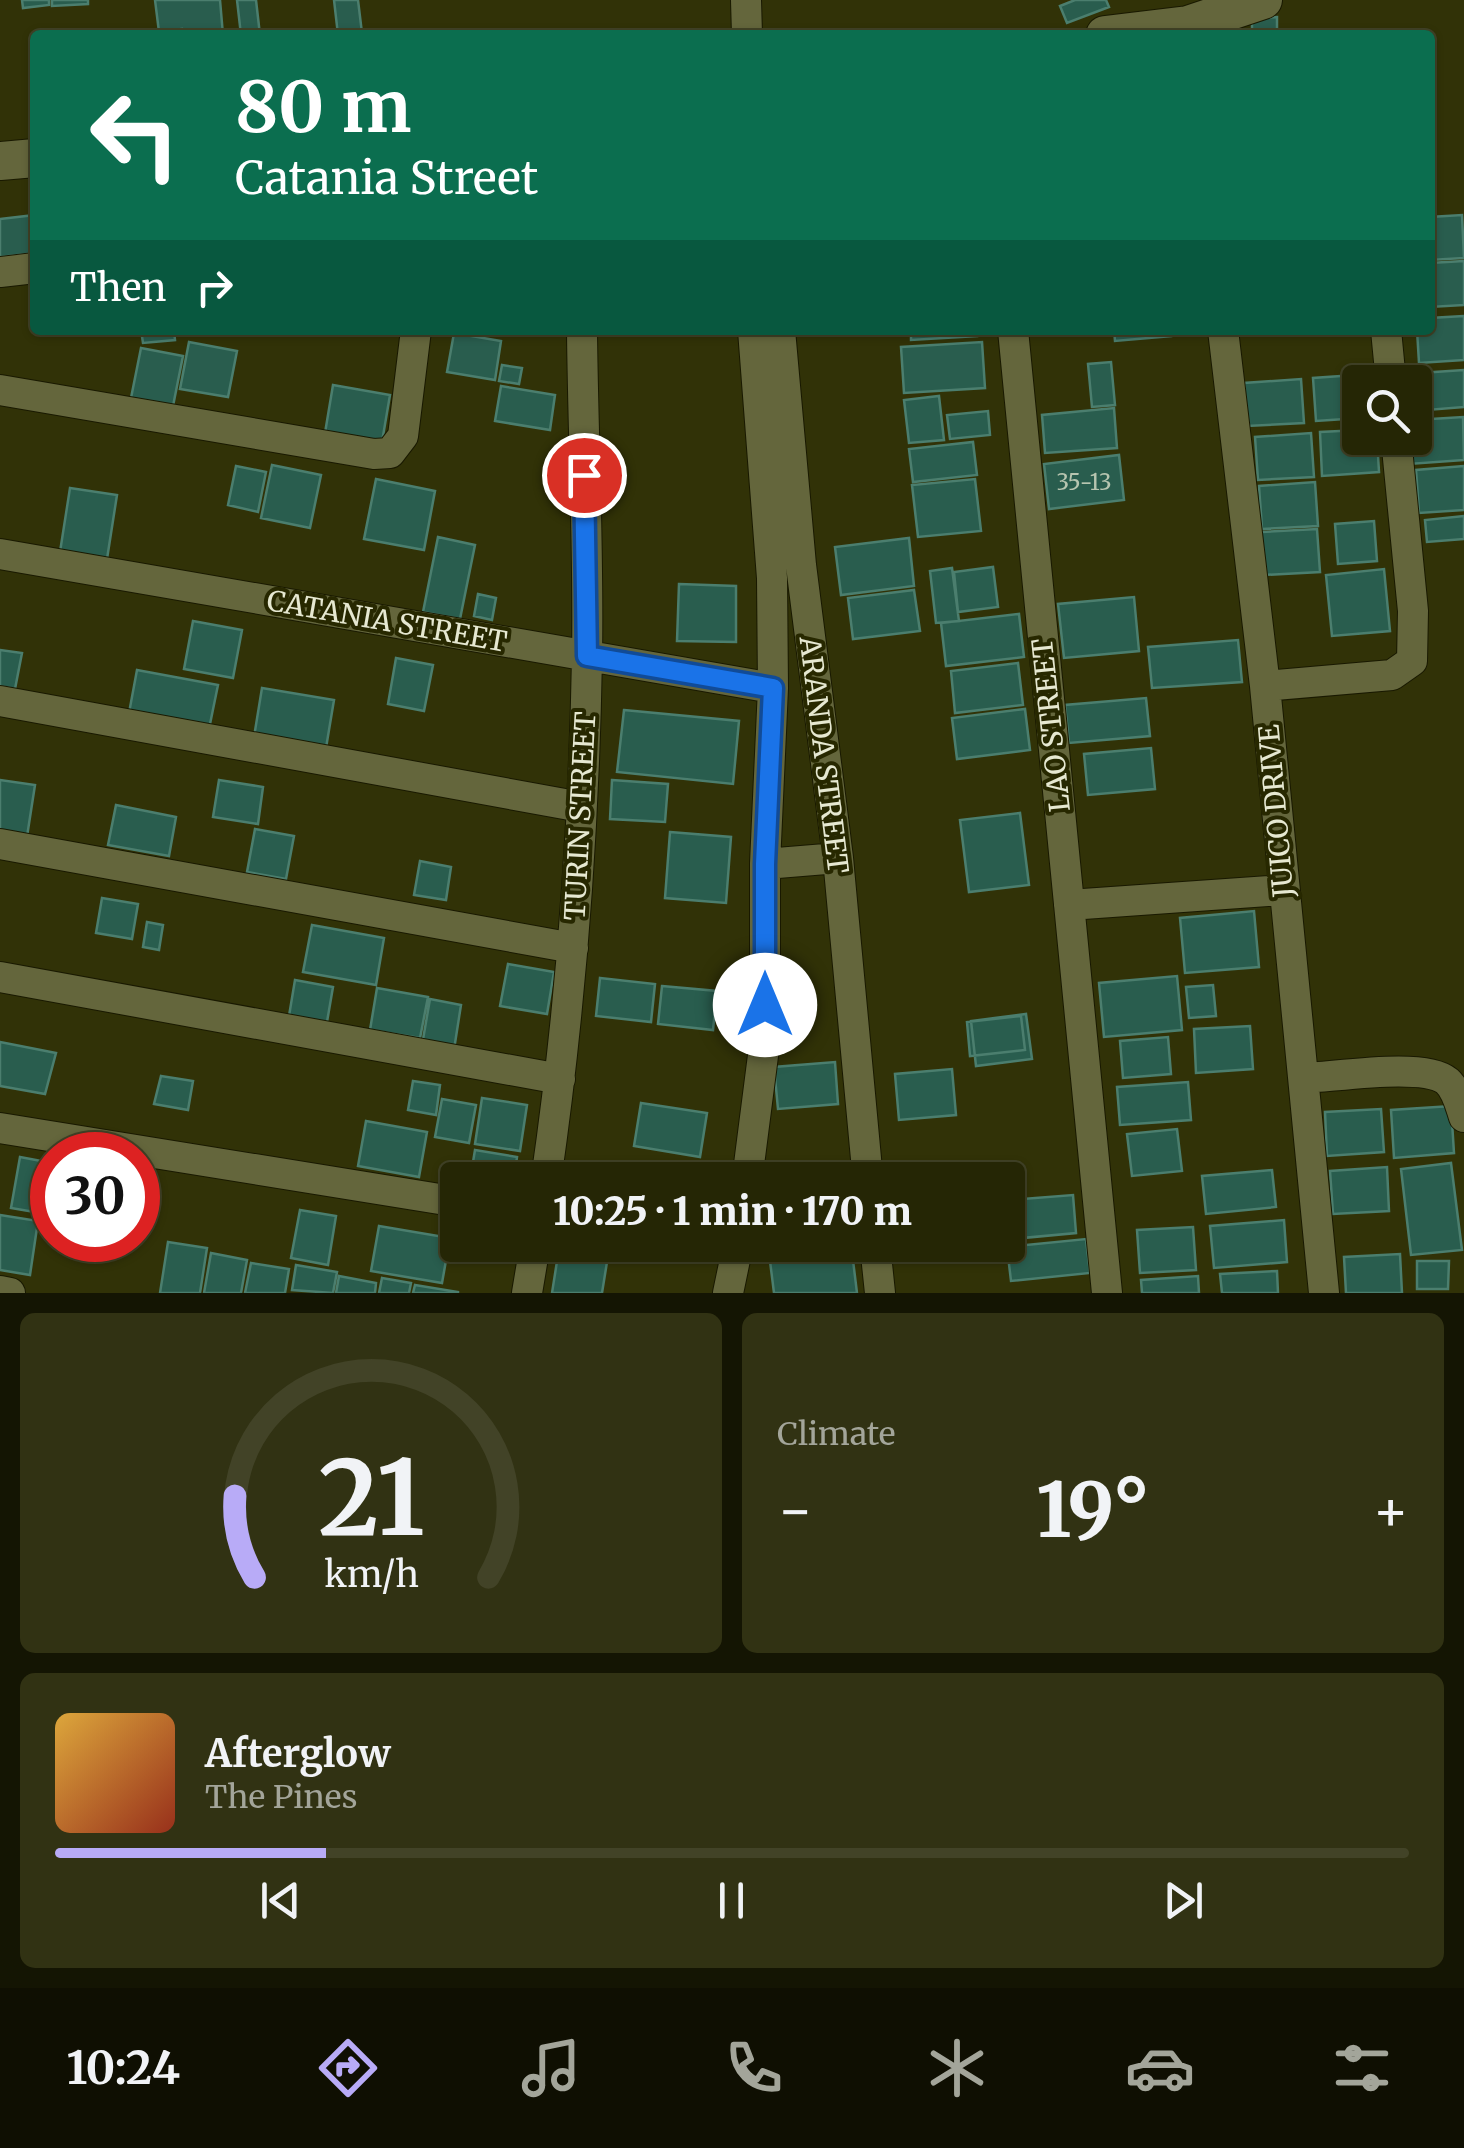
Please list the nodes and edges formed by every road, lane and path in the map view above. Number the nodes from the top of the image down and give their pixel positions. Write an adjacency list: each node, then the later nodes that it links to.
1 (746, 0): 4 (street)
2 (1264, 0): 3 (street)
3 (1187, 20): 5 (street)
4 (747, 30)
5 (1133, 30)
6 (30, 159): 7 (street)
7 (0, 162)
8 (30, 269): 9 (street)
9 (0, 272)
10 (415, 335): 18 (street)
11 (582, 335): 21 (street, TURIN STREET)
12 (753, 335): 24 (street)
13 (780, 335): 22 (street, ARANDA STREET)
14 (1013, 335): 31 (street, LAO STREET)
15 (1224, 335): 23 (street, JUICO DRIVE)
16 (1386, 335): 17 (street)
17 (1389, 365)
18 (0, 390)
19 (1398, 455): 23 (street)
20 (0, 554): 21 (street, CATANIA STREET)
21 (587, 656): 24 (street, CATANIA STREET); 26 (street, TURIN STREET)
22 (812, 664): 24 (street); 28 (street, ARANDA STREET)
23 (1264, 686): 30 (street, JUICO DRIVE)
24 (773, 688): 29 (street)
25 (0, 701): 26 (street)
26 (581, 808): 32 (street, TURIN STREET)
27 (0, 844): 32 (street)
28 (838, 858): 29 (street); 40 (street, ARANDA STREET)
29 (765, 864): 39 (street)
30 (1283, 890): 31 (street); 34 (street, JUICO DRIVE)
31 (1069, 905): 50 (street, LAO STREET)
32 (574, 948): 35 (street, TURIN STREET)
33 (0, 977): 35 (street)
34 (1304, 1078): 36 (street); 51 (street, JUICO DRIVE)
35 (560, 1080): 38 (street, TURIN STREET)
36 (1464, 1117)
37 (0, 1128): 41 (street)
38 (549, 1162)
39 (749, 1162)
40 (866, 1162)
41 (440, 1199)
42 (532, 1262): 47 (street)
43 (734, 1262): 48 (street)
44 (877, 1262): 49 (street)
45 (0, 1291): 46 (street)
46 (10, 1293)
47 (526, 1293)
48 (728, 1293)
49 (880, 1293)
50 (1107, 1293)
51 (1324, 1293)

